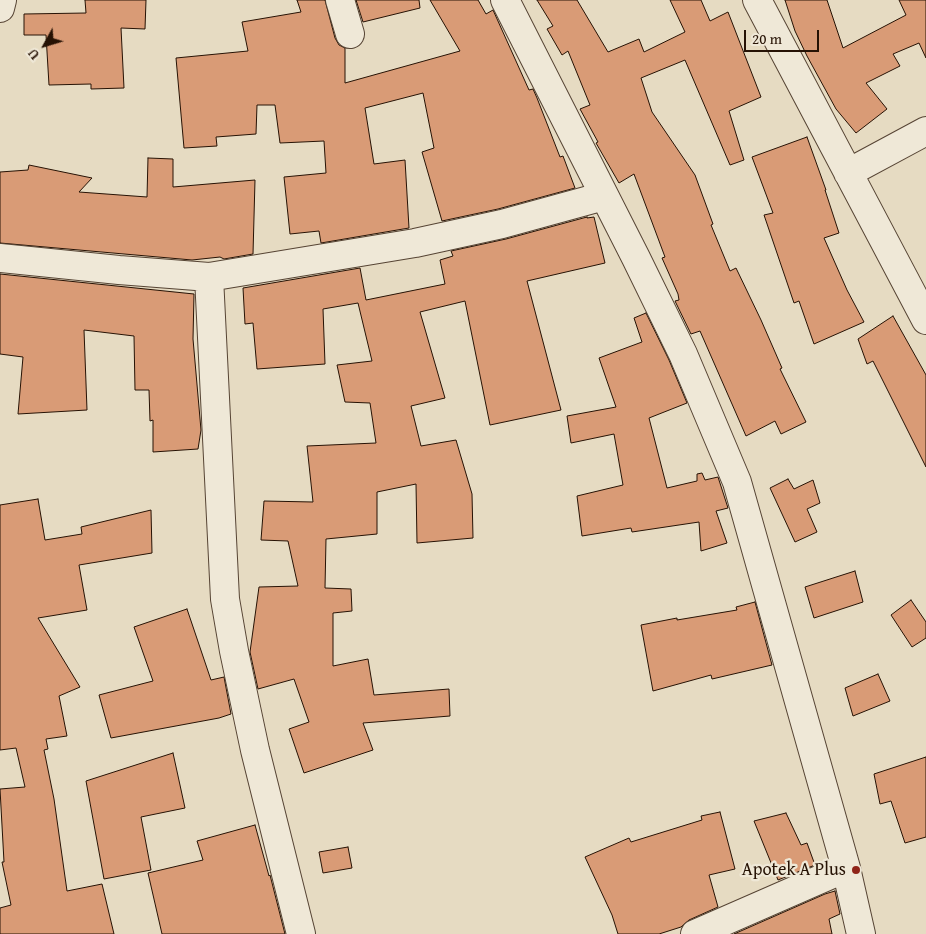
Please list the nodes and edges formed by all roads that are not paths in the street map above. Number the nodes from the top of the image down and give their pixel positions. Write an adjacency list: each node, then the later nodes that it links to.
1 (2, 0): 5 (street)
2 (340, 0): 6 (street)
3 (506, 0): 9 (street)
4 (757, 0): 8 (street)
5 (0, 8)
6 (350, 34)
7 (926, 131): 8 (street)
8 (848, 172): 12 (street)
9 (604, 196): 11 (street); 13 (street)
10 (0, 258): 11 (street)
11 (209, 277): 14 (street)
12 (926, 320)
13 (846, 868): 15 (street); 16 (street)
14 (301, 934)
15 (695, 934)
16 (861, 934)

